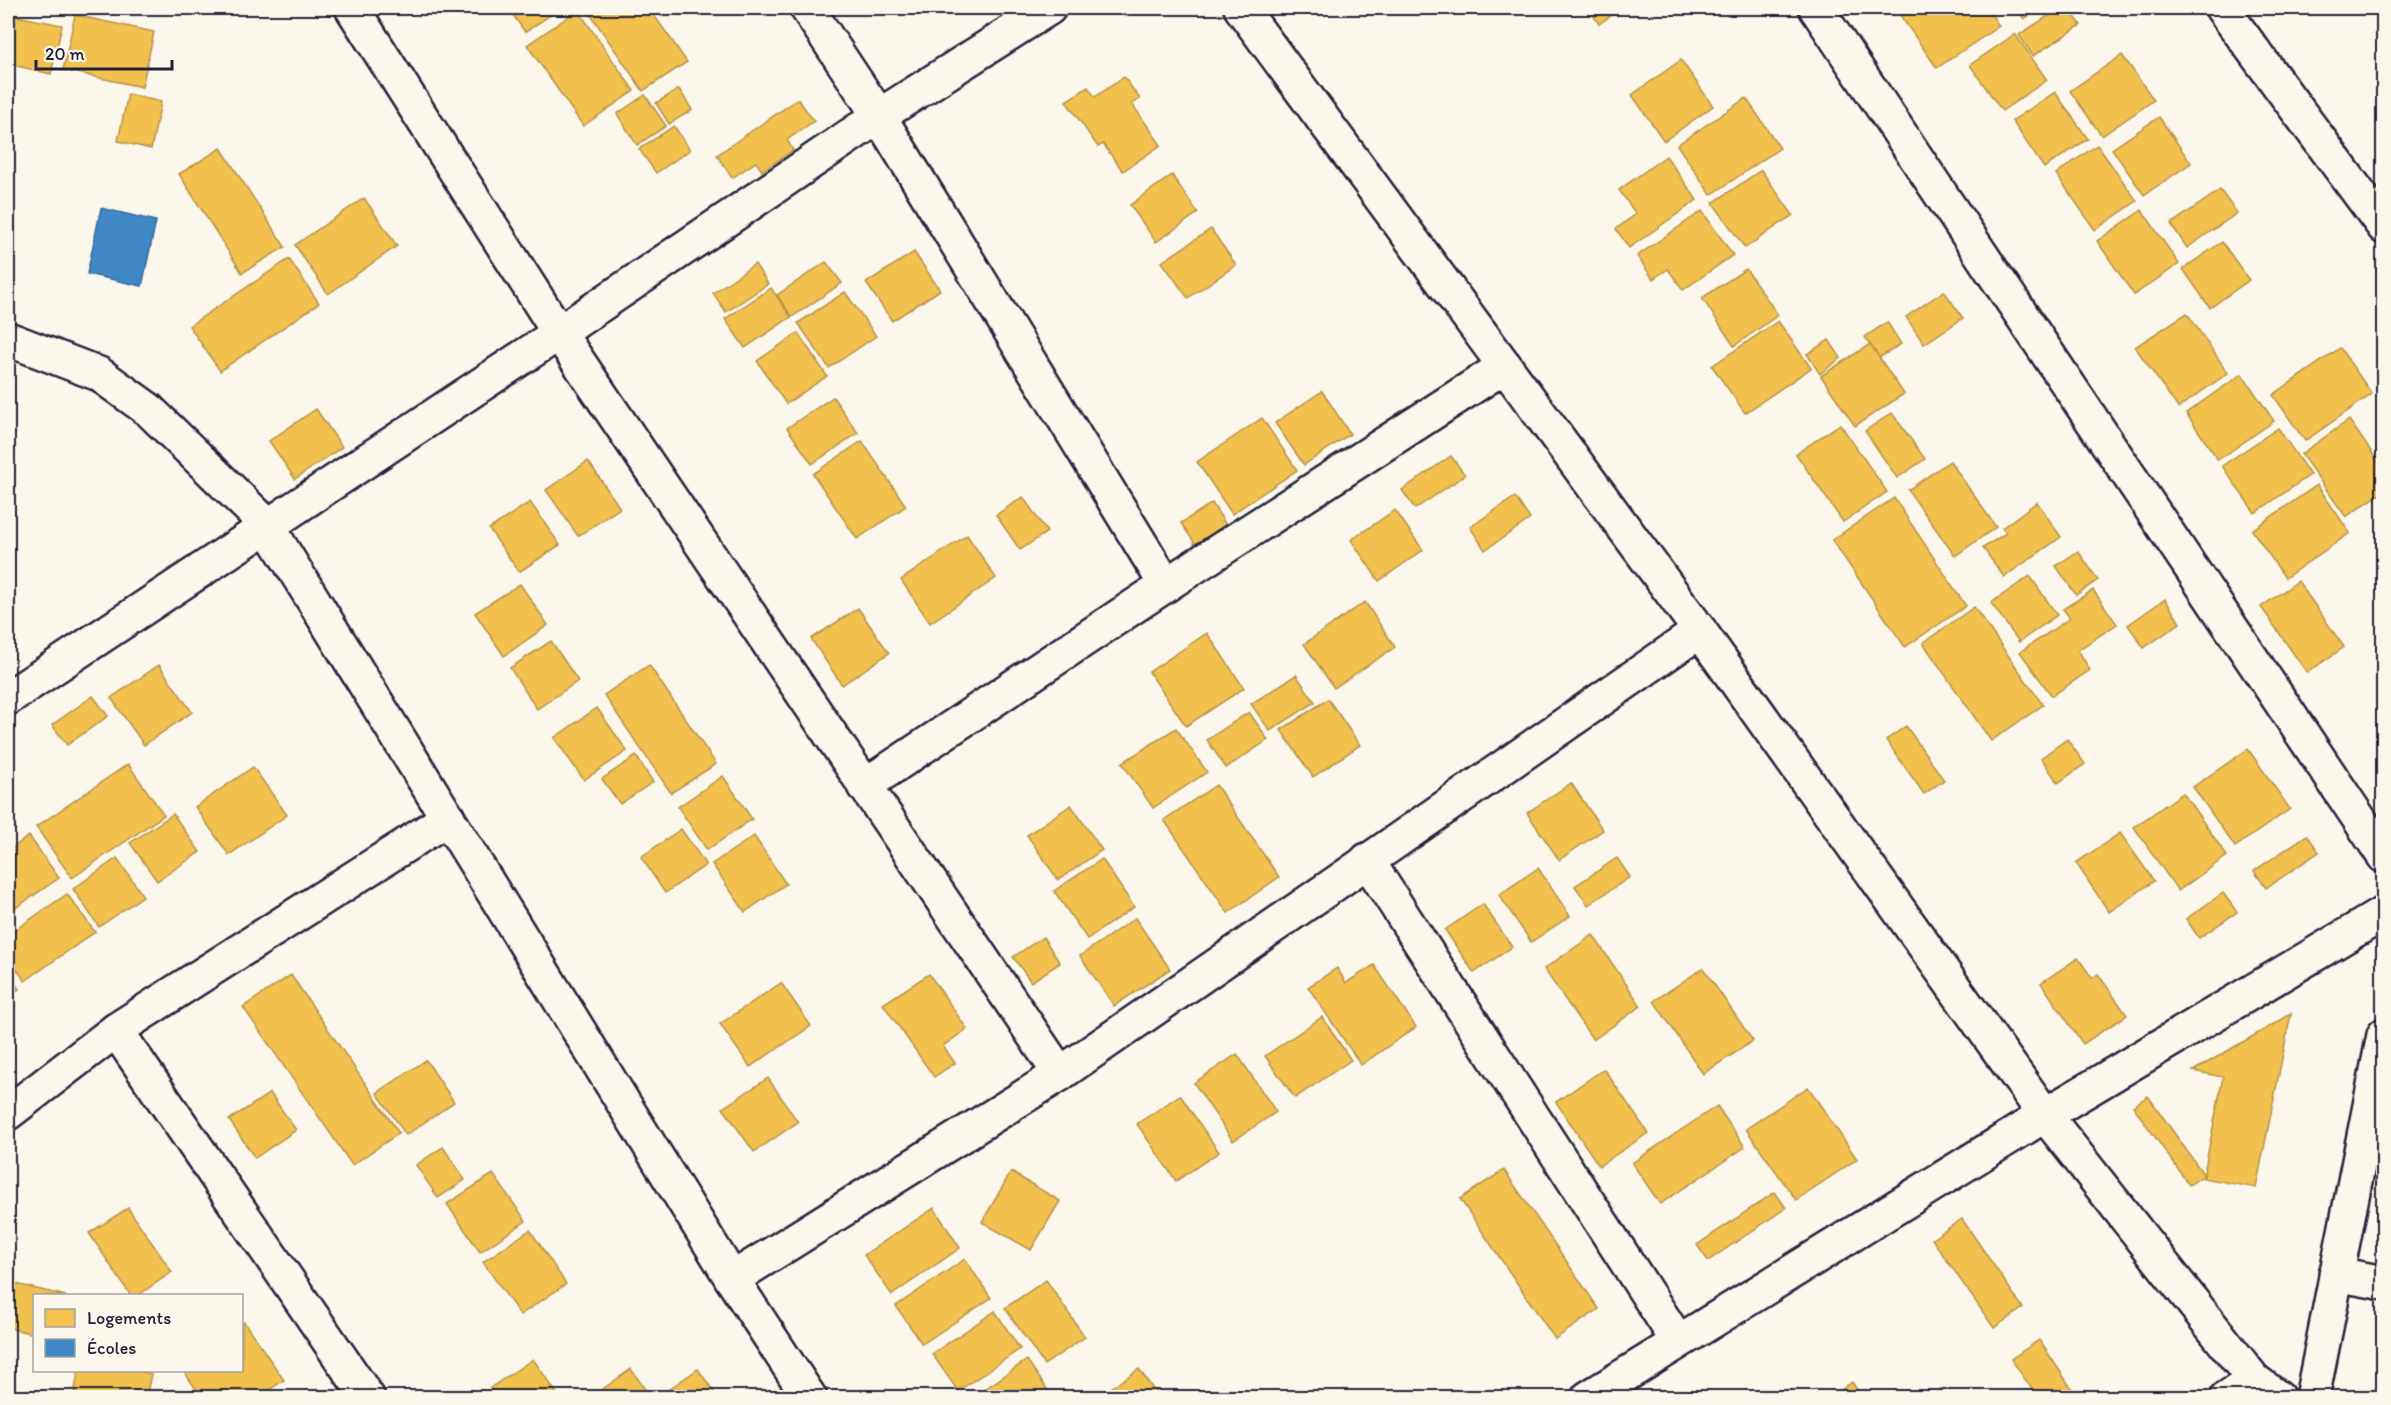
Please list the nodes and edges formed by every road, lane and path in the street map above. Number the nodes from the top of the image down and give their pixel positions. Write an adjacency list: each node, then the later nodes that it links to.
1 (352, 8): 9 (street)
2 (807, 8): 7 (street)
3 (1049, 8): 7 (street)
4 (1240, 8): 11 (street)
5 (1816, 8): 18 (street)
6 (2222, 8): 8 (street)
7 (879, 116): 9 (street); 13 (street)
8 (2384, 226)
9 (559, 333): 12 (street); 16 (street)
10 (8, 339): 12 (street)
11 (1505, 366): 13 (street); 14 (street)
12 (267, 525): 15 (street); 17 (street)
13 (1166, 585): 16 (street)
14 (1700, 631): 19 (street); 25 (street)
15 (8, 698)
16 (864, 786): 23 (street)
17 (448, 818): 21 (street); 27 (street)
18 (2384, 856)
19 (1367, 860): 23 (street); 29 (street)
20 (2384, 913): 25 (street)
21 (116, 1030): 24 (street); 31 (street)
22 (2384, 1035): 26 (street)
23 (1060, 1074): 27 (street)
24 (8, 1113)
25 (2045, 1115): 29 (street); 30 (street)
26 (2336, 1274): 28 (street); 34 (street)
27 (732, 1279): 32 (street)
28 (2384, 1283)
29 (1677, 1340): 33 (street)
30 (2253, 1392)
31 (368, 1398)
32 (810, 1398)
33 (1588, 1398)
34 (2312, 1398)

